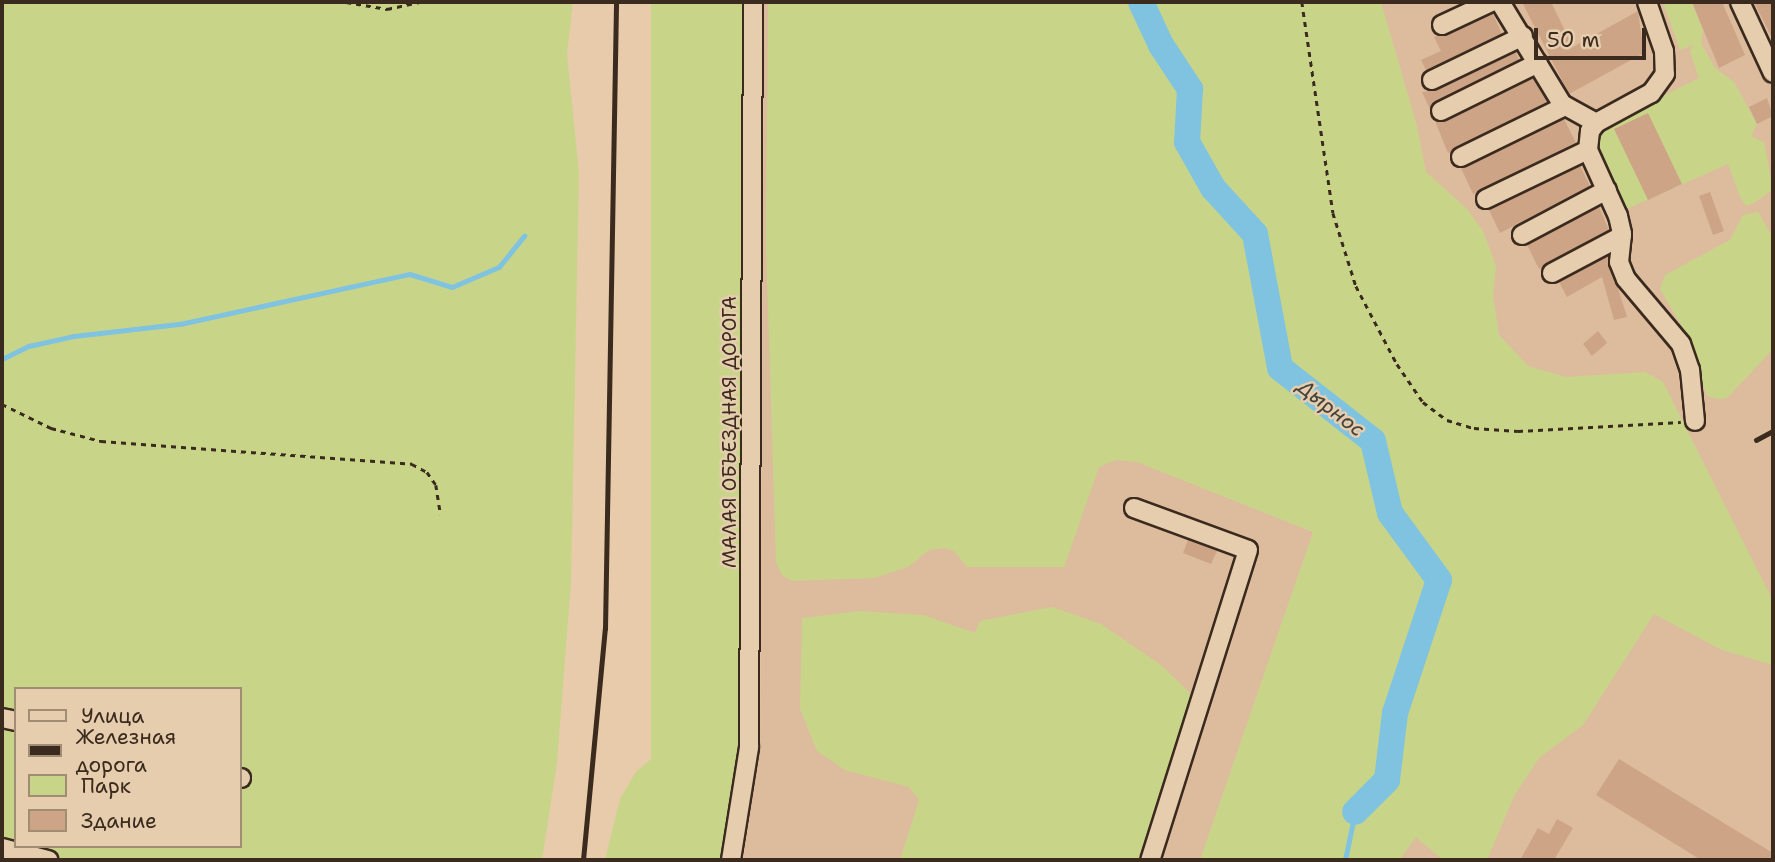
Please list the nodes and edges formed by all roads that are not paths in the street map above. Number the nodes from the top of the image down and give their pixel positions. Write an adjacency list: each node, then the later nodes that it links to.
1 (753, 2): 25 (street, МАЛАЯ ОБЪЕЗДНАЯ ДОРОГА)
2 (1491, 2): 6 (street)
3 (1500, 2): 7 (street)
4 (1647, 2): 13 (street)
5 (1740, 2): 9 (street)
6 (1442, 25)
7 (1523, 36): 8 (street); 10 (street)
8 (1538, 63): 11 (street); 12 (street)
9 (1773, 73)
10 (1432, 80)
11 (1565, 106): 13 (street); 15 (street)
12 (1441, 111)
13 (1596, 123): 14 (street)
14 (1588, 150): 16 (street); 17 (street)
15 (1461, 156)
16 (1606, 190): 18 (street); 19 (street)
17 (1486, 199)
18 (1522, 234)
19 (1622, 236): 20 (street); 21 (street)
20 (1552, 273)
21 (1695, 421)
22 (1134, 509): 26 (street)
23 (2, 848): 24 (street)
24 (48, 860)
25 (731, 860)
26 (1150, 860)

